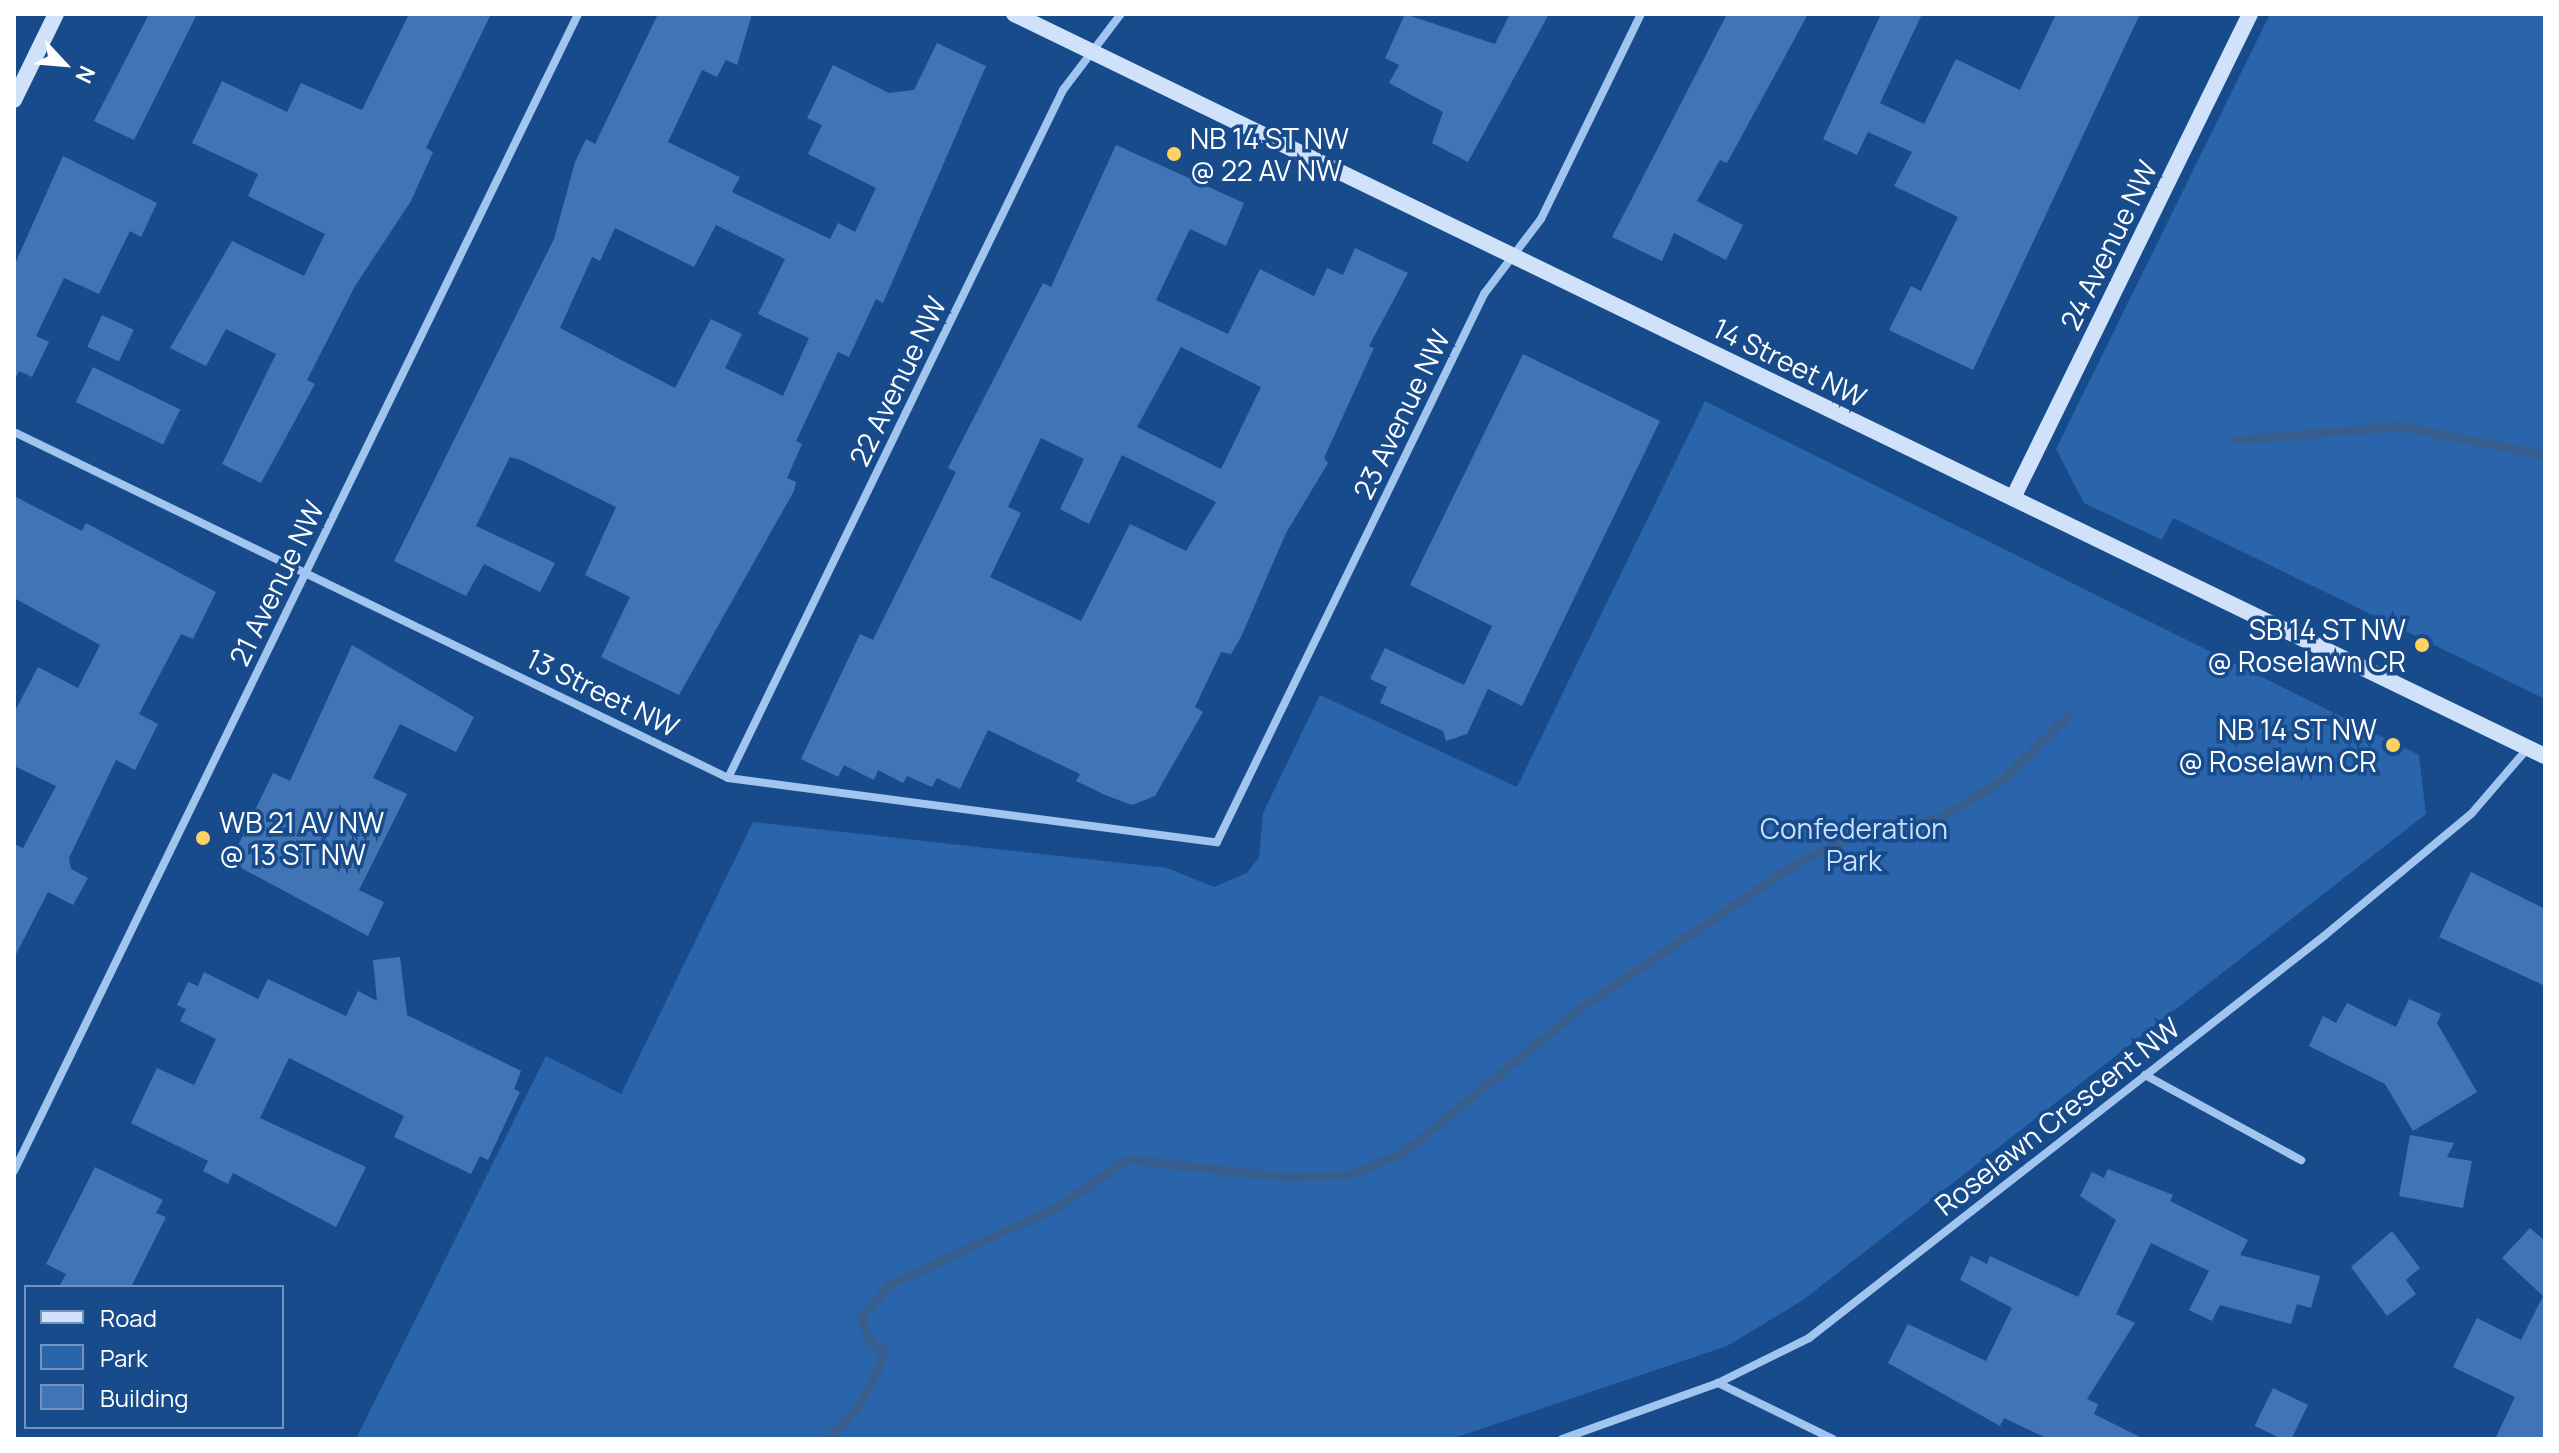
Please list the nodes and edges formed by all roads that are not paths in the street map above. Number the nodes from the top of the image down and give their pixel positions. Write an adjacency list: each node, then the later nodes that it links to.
1 (56, 14): 8 (main road)
2 (578, 14): 12 (street, 21 Avenue NW)
3 (1014, 14): 7 (main road, 14 Street NW)
4 (1121, 14): 7 (street, 22 Avenue NW)
5 (1641, 14): 9 (street, 23 Avenue NW)
6 (2250, 14): 11 (main road, 24 Avenue NW)
7 (1092, 52): 9 (main road, 14 Street NW); 15 (street, 22 Avenue NW)
8 (14, 100)
9 (1514, 257): 11 (main road, 14 Street NW); 16 (street, 23 Avenue NW)
10 (14, 432): 12 (street, 13 Street NW)
11 (2013, 498): 13 (main road, 14 Street NW)
12 (306, 573): 15 (street, 13 Street NW); 19 (street, 21 Avenue NW)
13 (2528, 748): 14 (main road, 14 Street NW); 17 (street, Roselawn Crescent NW)
14 (2545, 756)
15 (728, 778): 16 (street, 13 Street NW)
16 (1217, 842)
17 (2145, 1075): 18 (street); 20 (street, Roselawn Crescent NW)
18 (2301, 1160)
19 (14, 1171)
20 (1718, 1383): 21 (street, Roselawn Crescent NW); 22 (street)
21 (1562, 1439)
22 (1833, 1439)

